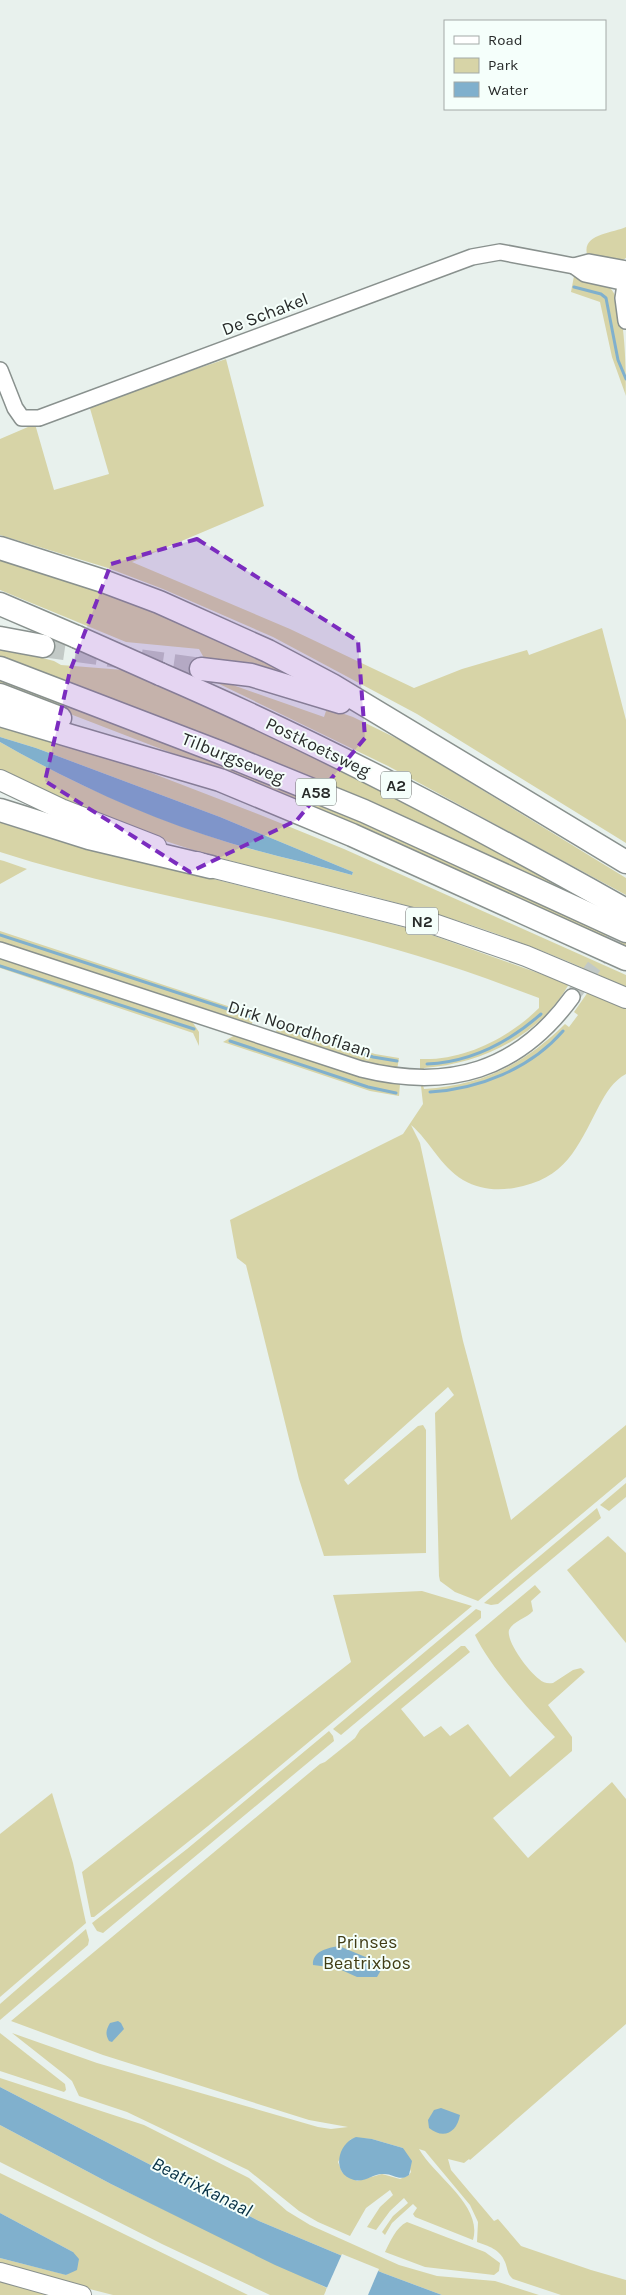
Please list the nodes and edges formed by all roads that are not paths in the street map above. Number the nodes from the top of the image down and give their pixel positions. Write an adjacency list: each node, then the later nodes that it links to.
1 (626, 278): 2 (street); 3 (street, De Schakel)
2 (626, 320)
3 (0, 370)
4 (0, 548): 12 (highway)
5 (0, 604): 18 (highway, Postkoetsweg / A2, bridge)
6 (0, 638): 7 (highway)
7 (43, 646)
8 (0, 668): 19 (highway, Tilburgseweg / A58)
9 (201, 669): 12 (highway)
10 (0, 695): 14 (highway)
11 (0, 715): 14 (highway, Tilburgseweg)
12 (386, 719): 16 (highway)
13 (0, 780): 17 (highway, N2)
14 (220, 780): 21 (highway, Tilburgseweg)
15 (0, 810): 17 (highway)
16 (626, 862)
17 (211, 868): 23 (highway, N2)
18 (626, 910)
19 (626, 931)
20 (0, 950): 22 (street, Dirk Noordhoflaan)
21 (626, 959)
22 (572, 997)
23 (626, 998)
24 (0, 2272): 25 (main road)
25 (82, 2295)

